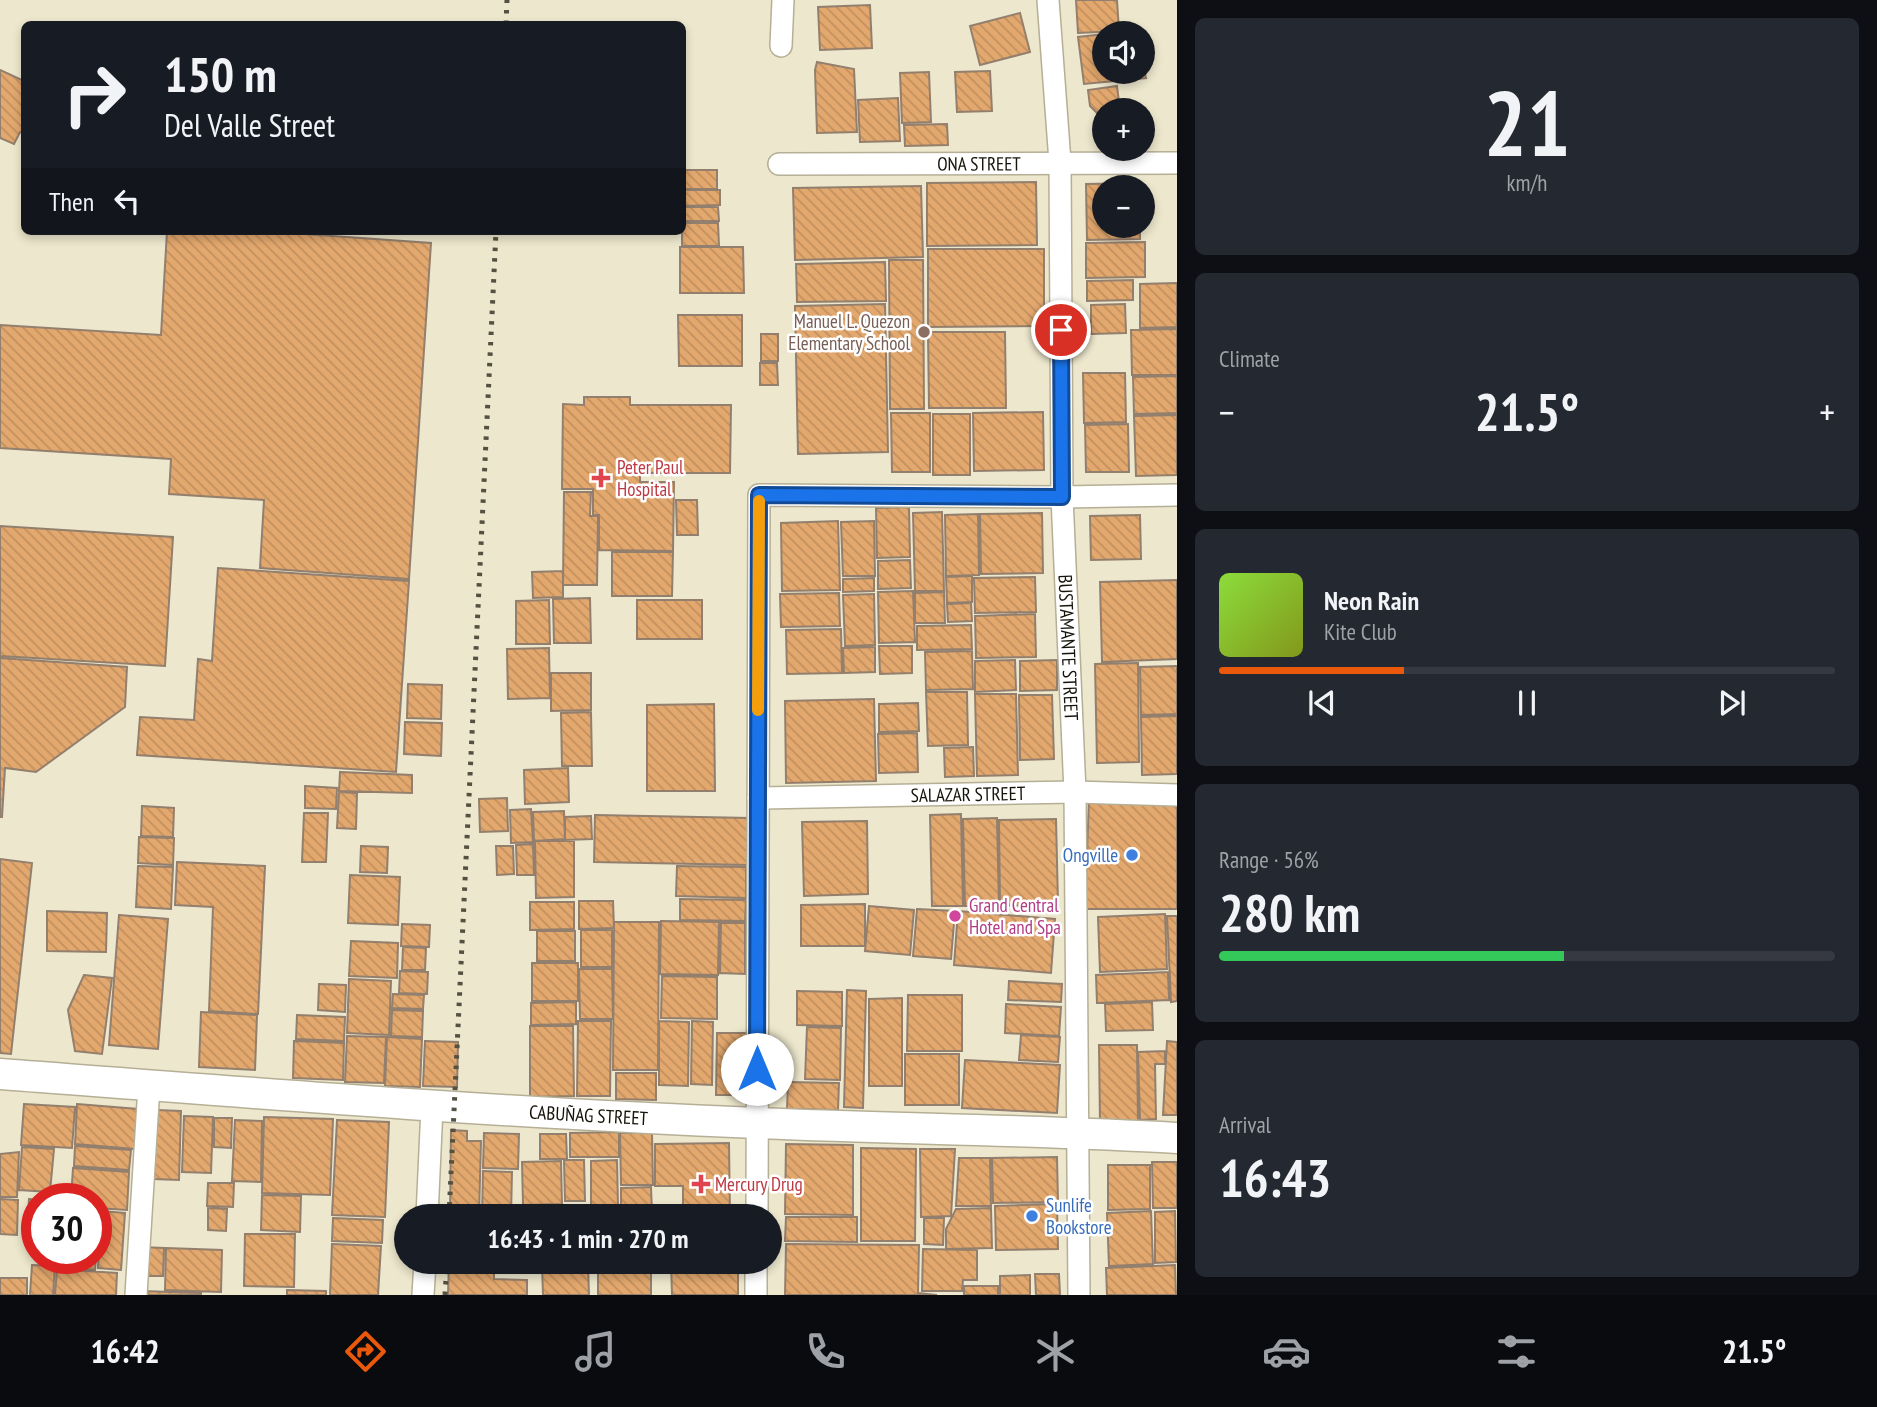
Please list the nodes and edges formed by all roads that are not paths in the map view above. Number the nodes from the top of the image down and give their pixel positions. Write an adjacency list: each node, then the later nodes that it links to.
1 (783, 0): 3 (street)
2 (1048, 0): 4 (street, BUSTAMANTE STREET)
3 (780, 46)
4 (1060, 162): 5 (street, ONA STREET); 6 (street, ONA STREET); 8 (street, BUSTAMANTE STREET)
5 (1177, 163)
6 (779, 164)
7 (1177, 495): 8 (street)
8 (1062, 497): 9 (street, BUSTAMANTE STREET); 11 (street)
9 (1074, 792): 10 (street, SALAZAR STREET); 11 (street, SALAZAR STREET); 16 (street, BUSTAMANTE STREET)
10 (1177, 795)
11 (758, 798): 15 (street)
12 (0, 1074): 13 (street, CABUÑAG STREET)
13 (149, 1086): 14 (street, CABUÑAG STREET); 22 (street)
14 (432, 1107): 15 (street, CABUÑAG STREET); 18 (street)
15 (757, 1123): 16 (street, CABUÑAG STREET); 19 (street)
16 (1079, 1132): 17 (street, CABUÑAG STREET); 25 (street, BUSTAMANTE STREET)
17 (1177, 1138)
18 (428, 1204)
19 (757, 1204)
20 (424, 1274): 23 (street)
21 (756, 1274): 24 (street)
22 (136, 1295)
23 (423, 1295)
24 (756, 1295)
25 (1079, 1295)

